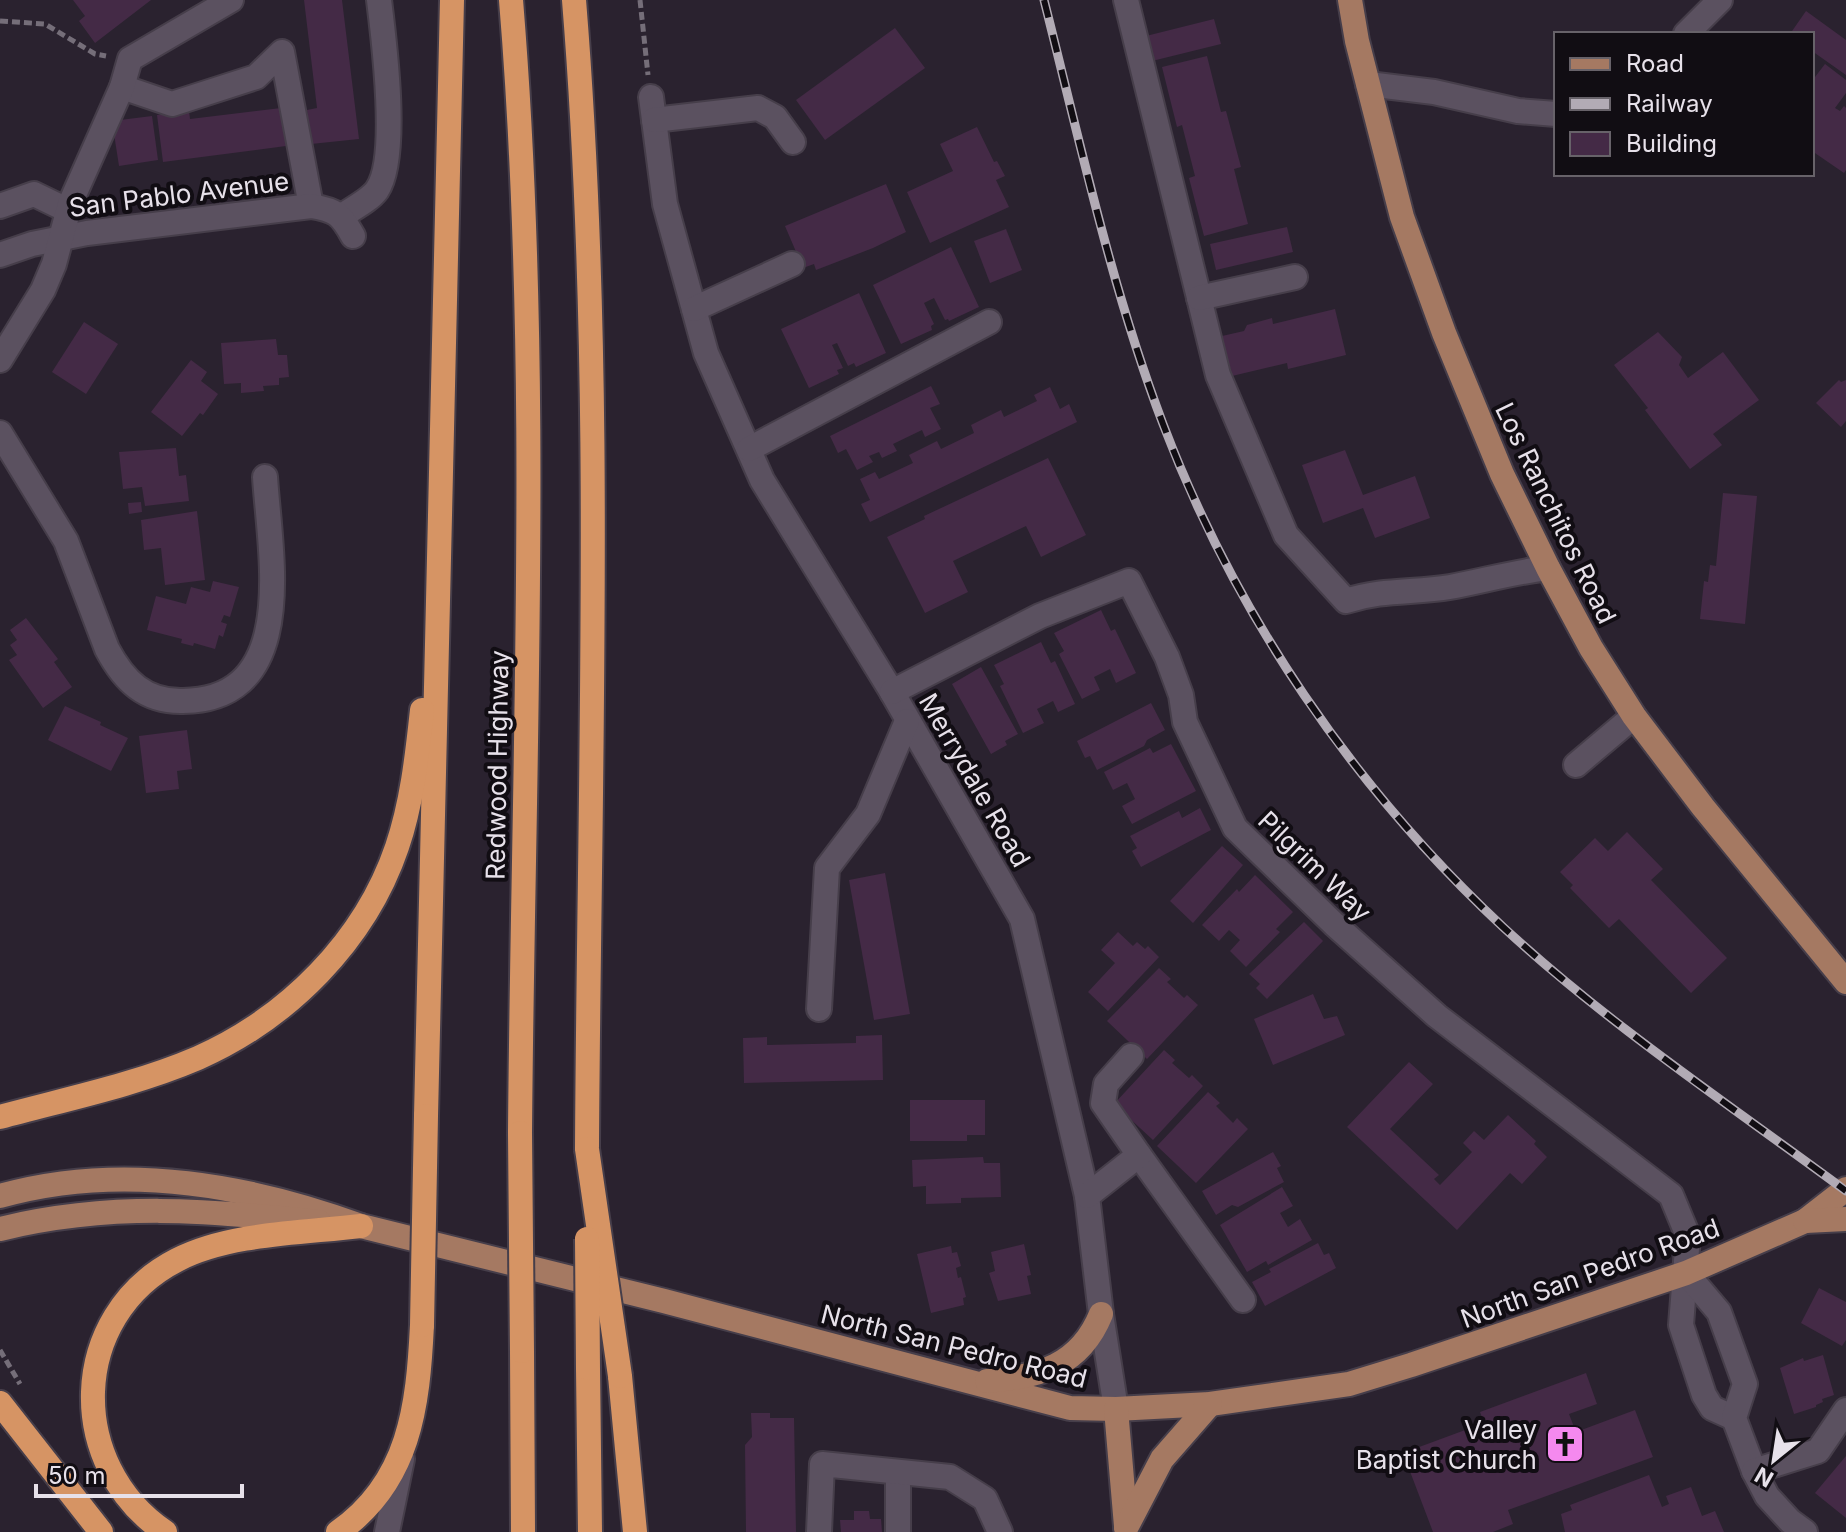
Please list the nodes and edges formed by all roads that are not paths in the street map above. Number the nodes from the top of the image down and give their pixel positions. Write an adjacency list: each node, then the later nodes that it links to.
1 (231, 0): 11 (street)
2 (379, 0): 16 (street, San Pablo Avenue)
3 (452, 0): 28 (highway)
4 (511, 0): 65 (highway, Redwood Highway, bridge)
5 (574, 0): 38 (highway)
6 (1126, 0): 21 (street)
7 (1350, 0): 10 (main road, Los Ranchitos Road)
8 (1720, 0): 9 (street)
9 (1688, 32)
10 (1368, 84): 12 (street); 29 (main road, Los Ranchitos Road)
11 (122, 87): 14 (street); 16 (street)
12 (1554, 114)
13 (793, 142): 22 (street, Merrydale Road)
14 (71, 200): 15 (street); 17 (street)
15 (0, 206)
16 (311, 206): 17 (street, San Pablo Avenue)
17 (62, 237): 18 (street, San Pablo Avenue); 24 (street)
18 (0, 255)
19 (792, 264): 22 (street)
20 (1295, 277): 21 (street)
21 (1199, 298): 29 (street)
22 (694, 309): 26 (street, Merrydale Road)
23 (989, 322): 26 (street)
24 (0, 360)
25 (0, 433): 27 (street)
26 (749, 449): 30 (street, Merrydale Road)
27 (265, 477)
28 (440, 496): 37 (highway); 55 (highway, bridge)
29 (1548, 568): 31 (main road, Los Ranchitos Road)
30 (892, 692): 32 (street, Merrydale Road); 47 (street, Pilgrim Way)
31 (1634, 716): 33 (street); 34 (main road, Los Ranchitos Road)
32 (907, 721): 35 (street); 42 (street, Merrydale Road)
33 (1576, 765)
34 (1846, 982)
35 (819, 1009)
36 (1131, 1056): 39 (street)
37 (0, 1117)
38 (587, 1149): 66 (highway, bridge); 67 (highway, bridge)
39 (1139, 1155): 42 (street); 48 (street)
40 (1846, 1189): 44 (main road, North San Pedro Road)
41 (0, 1196): 45 (main road, North San Pedro Road)
42 (1087, 1196): 49 (street, Merrydale Road)
43 (1846, 1219): 44 (main road, North San Pedro Road)
44 (1805, 1221): 47 (main road, North San Pedro Road)
45 (361, 1226): 46 (main road, North San Pedro Road); 50 (main road, North San Pedro Road); 62 (highway)
46 (0, 1229)
47 (1686, 1273): 52 (main road, North San Pedro Road); 56 (street); 56 (street)
48 (1243, 1300)
49 (1101, 1314): 50 (main road); 53 (street, Merrydale Road)
50 (968, 1383): 53 (main road, North San Pedro Road)
51 (0, 1403): 61 (highway)
52 (1210, 1404): 53 (main road, North San Pedro Road); 60 (main road)
53 (1116, 1409): 60 (main road, Merrydale Road)
54 (1846, 1410): 58 (street)
55 (412, 1418): 63 (highway); 64 (street)
56 (1734, 1418): 58 (street)
57 (0, 1422): 61 (highway)
58 (1754, 1471): 71 (street)
59 (898, 1472): 68 (street); 69 (street); 70 (street)
60 (1126, 1530)
61 (100, 1531)
62 (165, 1532)
63 (338, 1532)
64 (387, 1532)
65 (523, 1532)
66 (590, 1532)
67 (635, 1532)
68 (819, 1532)
69 (898, 1532)
70 (1000, 1532)
71 (1805, 1532)

